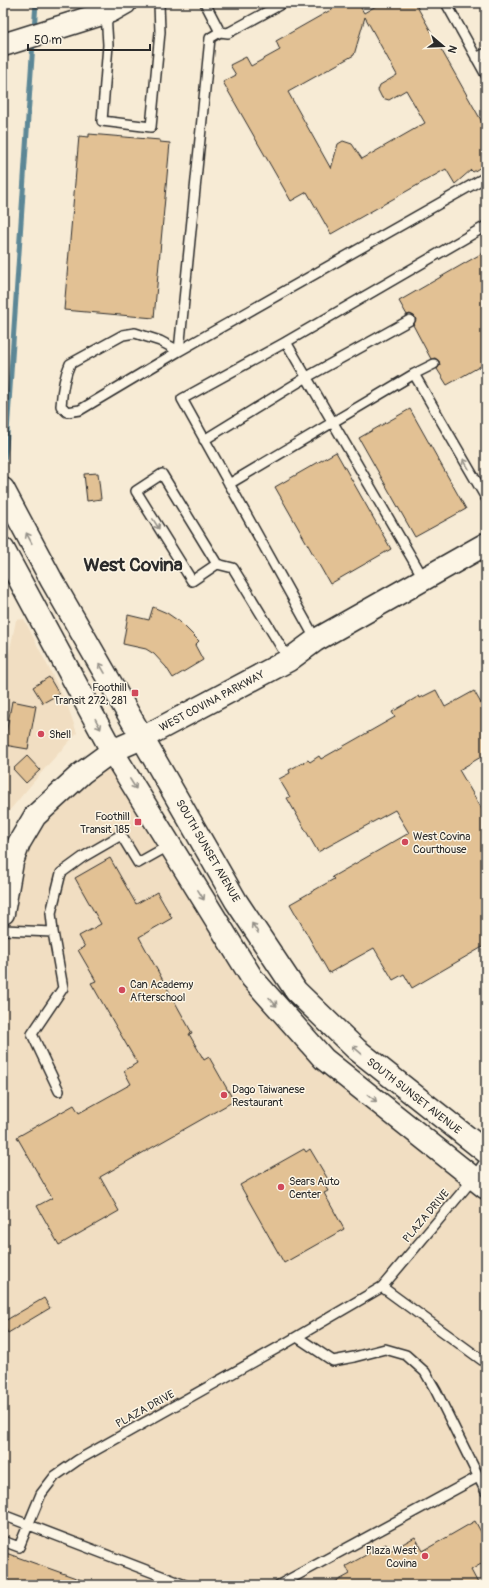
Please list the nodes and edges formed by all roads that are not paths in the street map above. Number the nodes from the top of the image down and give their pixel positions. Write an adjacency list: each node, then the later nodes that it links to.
1 (159, 3): 5 (lane)
2 (205, 3): 6 (lane)
3 (283, 3): 6 (lane)
4 (446, 3): 9 (lane)
5 (114, 9): 7 (main road)
6 (220, 32): 15 (lane)
7 (3, 45)
8 (486, 53): 9 (lane)
9 (476, 58): 10 (lane)
10 (486, 75)
11 (486, 177): 15 (lane)
12 (486, 226): 14 (lane)
13 (410, 320): 18 (lane)
14 (286, 342): 18 (lane); 20 (lane)
15 (179, 351): 15 (lane)
16 (434, 364): 17 (lane)
17 (414, 374): 19 (lane); 23 (lane, one-way to 17)
18 (307, 377): 19 (lane); 20 (lane)
19 (333, 422): 21 (lane); 27 (lane)
20 (204, 440): 21 (lane)
21 (229, 484): 28 (lane)
22 (3, 489): 30 (main road, SOUTH SUNSET AVENUE, one-way to 22)
23 (486, 498)
24 (486, 544): 27 (main road, WEST COVINA PARKWAY)
25 (3, 549): 31 (main road, one-way to 31)
26 (217, 564): 26 (lane, one-way to 26); 29 (lane)
27 (424, 579): 28 (main road, WEST COVINA PARKWAY)
28 (316, 640): 29 (main road, WEST COVINA PARKWAY)
29 (289, 660): 30 (main road, WEST COVINA PARKWAY)
30 (142, 738): 31 (main road, WEST COVINA PARKWAY); 37 (main road, SOUTH SUNSET AVENUE, one-way to 30)
31 (112, 751): 32 (main road, one-way to 32); 33 (main road, WEST COVINA PARKWAY)
32 (170, 845): 35 (lane); 39 (main road, one-way to 39)
33 (3, 913)
34 (3, 930): 35 (lane)
35 (54, 932): 36 (lane)
36 (59, 1091)
37 (486, 1152)
38 (486, 1160): 39 (lane, PLAZA DRIVE)
39 (480, 1183): 40 (lane, PLAZA DRIVE)
40 (382, 1287): 41 (lane, PLAZA DRIVE); 42 (lane)
41 (297, 1337): 43 (lane); 46 (lane, PLAZA DRIVE)
42 (486, 1362)
43 (478, 1477): 44 (lane); 49 (lane)
44 (486, 1492)
45 (3, 1515): 46 (lane)
46 (27, 1524): 47 (lane, PLAZA DRIVE); 48 (lane)
47 (3, 1541)
48 (185, 1585)
49 (279, 1585)

